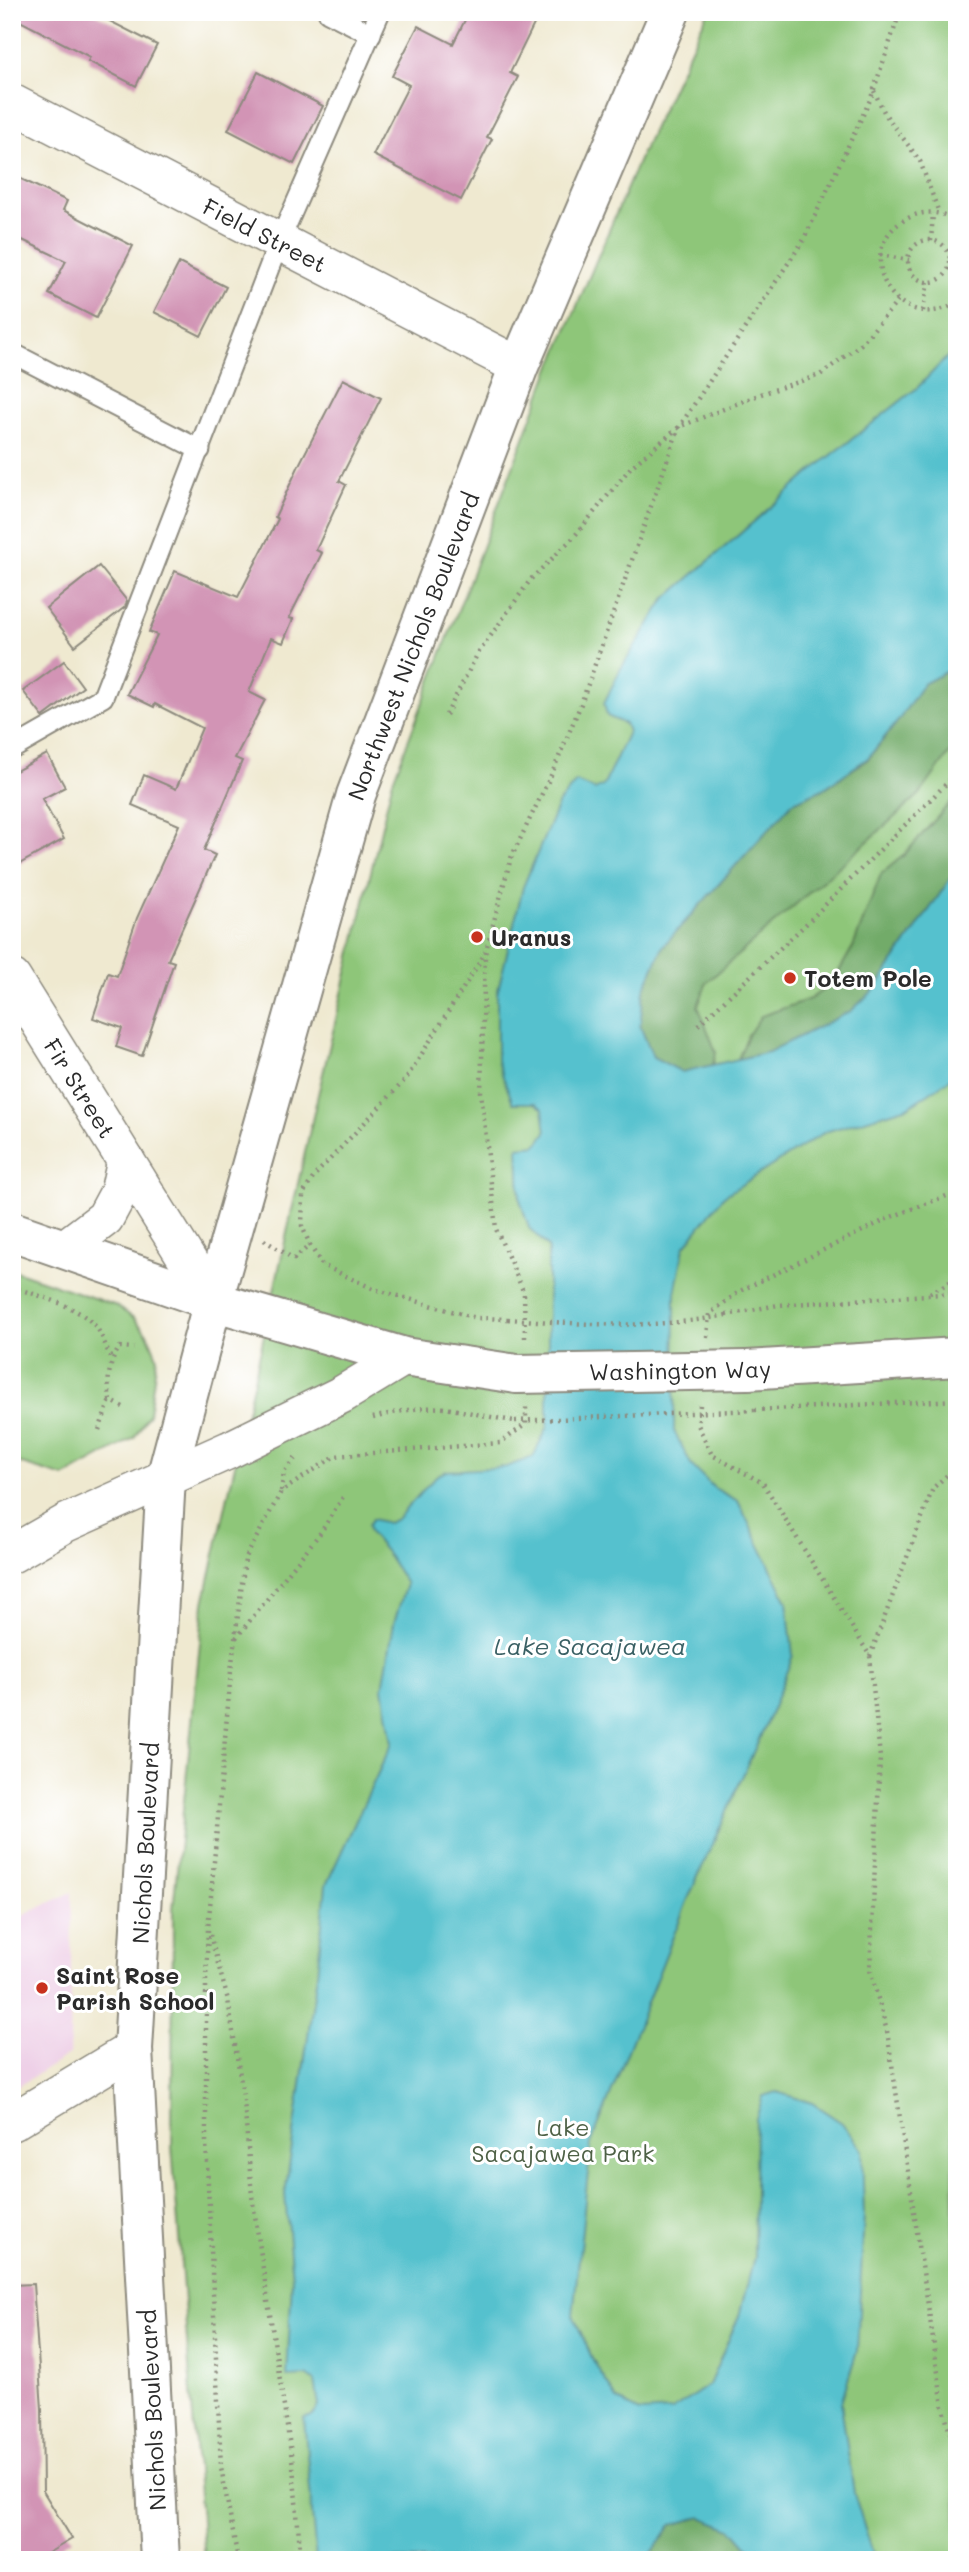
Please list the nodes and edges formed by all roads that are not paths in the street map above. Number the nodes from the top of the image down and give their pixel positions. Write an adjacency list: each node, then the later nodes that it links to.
1 (328, 12): 4 (lane)
2 (380, 12): 4 (lane)
3 (670, 12): 8 (main road, Northwest Nichols Boulevard)
4 (371, 34): 6 (lane)
5 (12, 103): 6 (street, Field Street)
6 (279, 242): 8 (street, Field Street); 9 (lane)
7 (12, 353): 9 (lane)
8 (519, 366): 15 (main road, Northwest Nichols Boulevard)
9 (200, 450): 10 (lane)
10 (12, 749)
11 (12, 978): 12 (street, Fir Street)
12 (126, 1161): 14 (street, Fir Street); 15 (street, Fir Street)
13 (12, 1231): 14 (main road, Washington Way)
14 (64, 1249): 15 (main road, Washington Way)
15 (213, 1301): 16 (main road, Washington Way); 18 (main road, Nichols Boulevard)
16 (404, 1357): 17 (main road, Washington Way, bridge); 18 (street)
17 (957, 1357)
18 (166, 1478): 19 (street); 20 (main road, Nichols Boulevard)
19 (12, 1554)
20 (133, 2049): 21 (street); 22 (main road, Nichols Boulevard)
21 (12, 2122)
22 (160, 2560)

